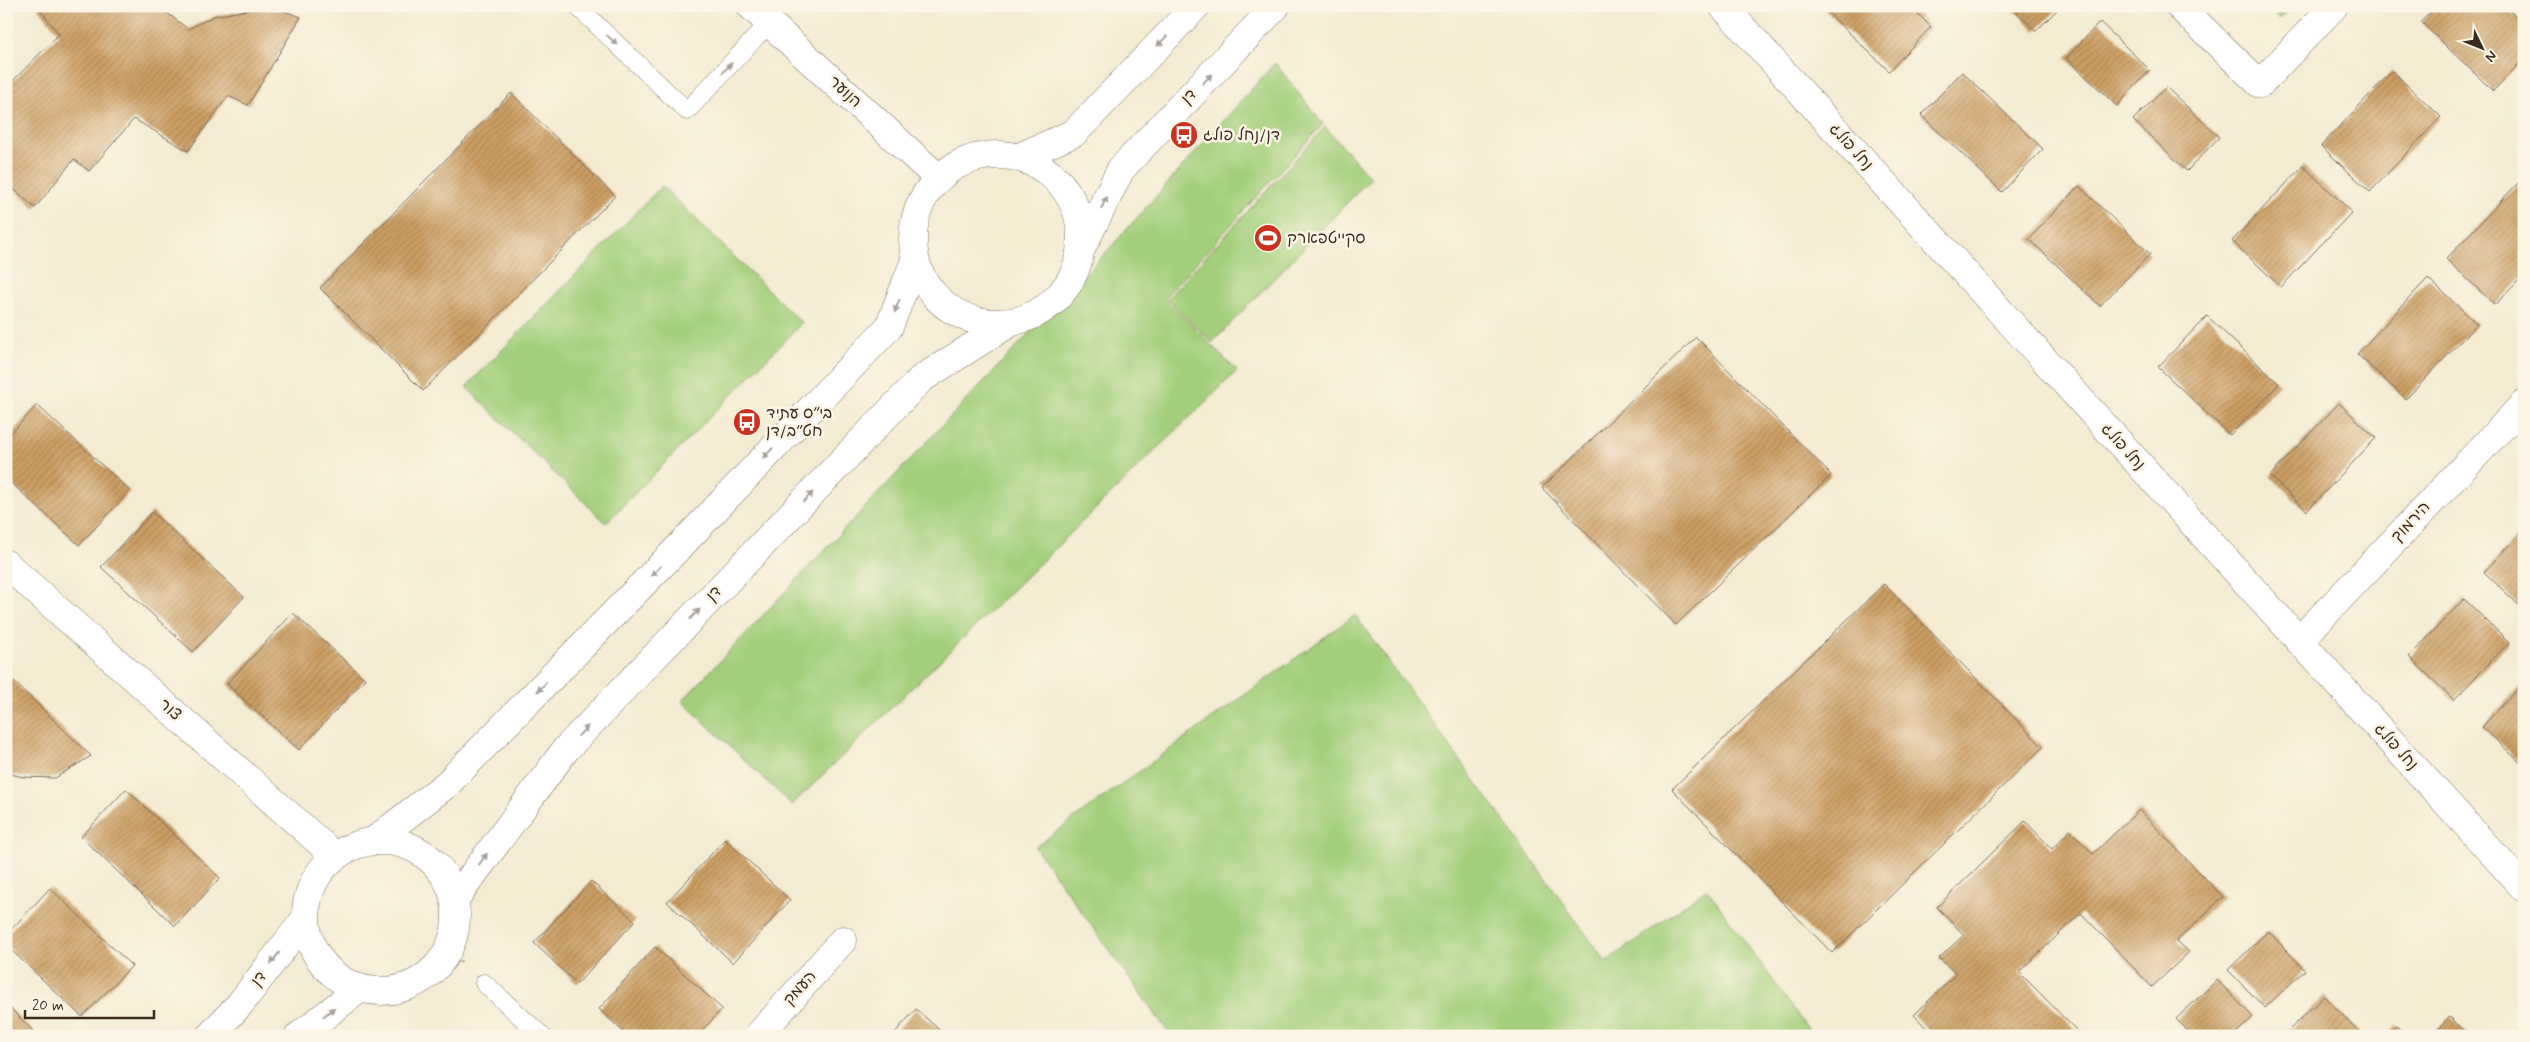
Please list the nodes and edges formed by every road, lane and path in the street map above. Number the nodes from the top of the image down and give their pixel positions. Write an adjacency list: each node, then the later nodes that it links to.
1 (577, 6): 7 (lane, one-way to 7)
2 (1196, 6): 8 (street, one-way to 8)
3 (1276, 6): 10 (street, דן, one-way to 3)
4 (1723, 6): 15 (street, נחל פולג)
5 (2178, 6): 6 (street)
6 (2334, 6)
7 (760, 15): 9 (street, הנוער)
8 (1019, 157): 9 (street); 10 (street)
9 (938, 178): 11 (street)
10 (1082, 247): 12 (street)
11 (915, 260): 12 (street); 16 (street, one-way to 16)
12 (1008, 324): 19 (street, דן, one-way to 12)
13 (2524, 404): 15 (street, הירמוך)
14 (6, 564): 17 (street, צור)
15 (2299, 641): 18 (street, נחל פולג)
16 (375, 840): 17 (street); 19 (street)
17 (335, 856): 20 (street)
18 (2524, 888)
19 (455, 899): 23 (street)
20 (305, 919): 23 (street); 24 (street, דן, one-way to 24)
21 (843, 940): 27 (street, העמק)
22 (484, 983): 26 (lane)
23 (359, 989): 25 (street, one-way to 23)
24 (210, 1036)
25 (299, 1036)
26 (542, 1036)
27 (758, 1036)

